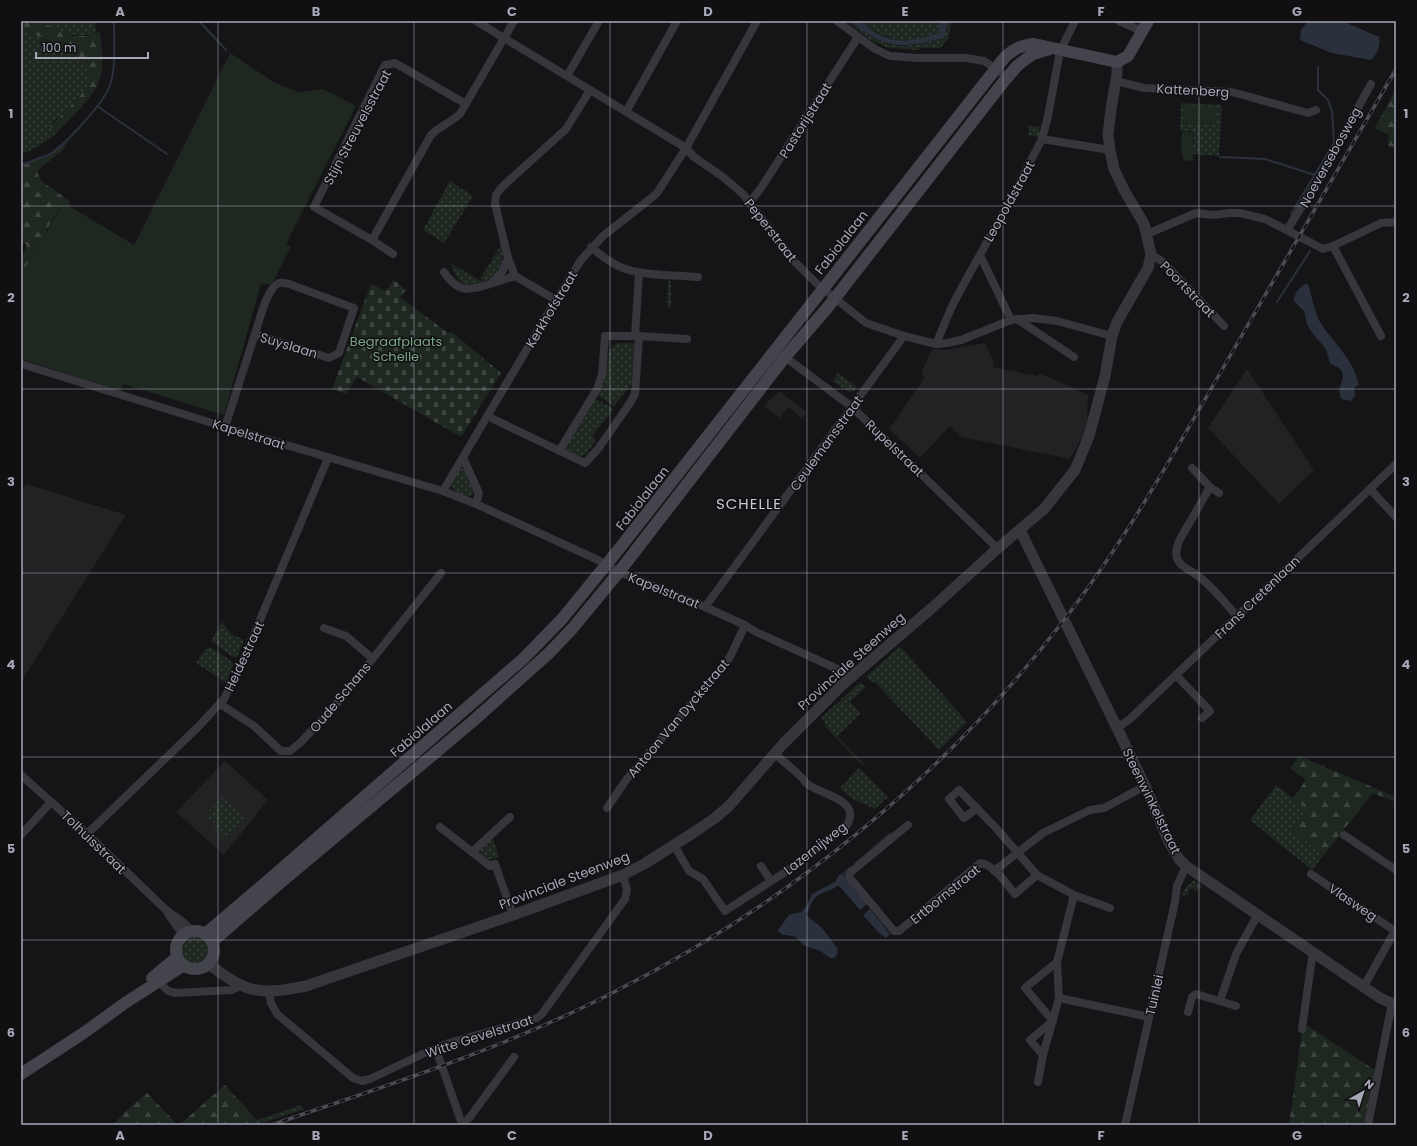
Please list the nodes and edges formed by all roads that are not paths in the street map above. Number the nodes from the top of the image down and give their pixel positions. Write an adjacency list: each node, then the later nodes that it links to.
1 (476, 21): 11 (street, Peperstraat)
2 (514, 21): 11 (street)
3 (599, 21): 15 (street)
4 (677, 21): 22 (street)
5 (757, 21): 24 (street, Kerkhofstraat)
6 (837, 21): 10 (street)
7 (1075, 21): 12 (street, Leopoldstraat)
8 (1119, 21): 9 (street)
9 (1145, 26): 13 (main road)
10 (858, 37): 14 (street); 26 (street, Pastorijstraat)
11 (504, 38): 15 (street, Peperstraat); 20 (street)
12 (1055, 49): 13 (main road, Fabiolalaan); 14 (main road, Fabiolalaan); 16 (main road, Fabiolalaan); 23 (street, Leopoldstraat)
13 (1117, 62): 17 (street, Provinciale Steenweg)
14 (996, 68): 16 (street); 42 (main road, Fabiolalaan)
15 (567, 76): 19 (street, Peperstraat)
16 (1008, 77): 43 (main road, Fabiolalaan)
17 (1116, 81): 21 (street, Kattenberg); 25 (street, Provinciale Steenweg)
18 (1371, 84): 28 (street, Noeversebosweg)
19 (590, 90): 22 (street, Peperstraat); 36 (street)
20 (466, 104): 30 (street); 30 (street, Stijn Streuvelsstraat)
21 (1316, 110)
22 (626, 112): 24 (street, Peperstraat)
23 (1042, 139): 25 (street); 35 (street, Leopoldstraat)
24 (686, 148): 26 (street, Peperstraat); 32 (street, Kerkhofstraat)
25 (1110, 150): 29 (street, Provinciale Steenweg)
26 (750, 202): 42 (street, Peperstraat)
27 (1396, 222): 31 (street)
28 (1287, 230): 29 (street); 31 (street)
29 (1147, 234): 34 (street, Provinciale Steenweg)
30 (372, 240): 33 (street, Stijn Streuvelsstraat)
31 (1334, 246): 51 (street)
32 (591, 248): 38 (street); 44 (street, Kerkhofstraat)
33 (393, 254)
34 (1151, 254): 46 (street, Poortstraat); 50 (street, Provinciale Steenweg)
35 (980, 255): 45 (street); 53 (street, Leopoldstraat)
36 (508, 258): 39 (street); 41 (street)
37 (444, 272): 41 (street)
38 (639, 273): 40 (street); 48 (street)
39 (515, 276): 41 (street); 44 (street)
40 (698, 277)
41 (490, 284)
42 (822, 289): 43 (street, Peperstraat); 73 (main road, Fabiolalaan)
43 (834, 298): 49 (street, Peperstraat); 54 (main road, Fabiolalaan)
44 (556, 300): 58 (street, Kerkhofstraat)
45 (1014, 319): 50 (street, Peperstraat); 53 (street, Peperstraat); 55 (street)
46 (1224, 326)
47 (256, 330): 47 (street, Suyslaan); 59 (street, Suyslaan)
48 (637, 336): 52 (street); 60 (street); 60 (street)
49 (904, 336): 53 (street, Peperstraat); 57 (street, Ceulemansstraat)
50 (1112, 336): 71 (street, Provinciale Steenweg)
51 (1381, 336)
52 (687, 339)
53 (936, 344)
54 (785, 357): 57 (street, Rupelstraat); 74 (main road, Fabiolalaan)
55 (1074, 357)
56 (21, 364): 59 (street, Kapelstraat)
57 (852, 407): 72 (street, Rupelstraat); 76 (street, Ceulemansstraat)
58 (487, 416): 60 (street); 62 (street, Kerkhofstraat)
59 (225, 427): 61 (street, Kapelstraat)
60 (559, 451)
61 (328, 458): 67 (street, Kapelstraat); 83 (street, Heidestraat)
62 (463, 458): 67 (street, Kerkhofstraat); 69 (street)
63 (1396, 464): 66 (street, Frans Cretenlaan)
64 (1192, 468): 65 (street)
65 (1210, 487): 68 (street); 77 (street)
66 (1370, 489): 70 (street); 77 (street, Frans Cretenlaan)
67 (443, 491): 69 (street, Kapelstraat)
68 (1219, 493)
69 (476, 504): 73 (street, Kapelstraat)
70 (1396, 517)
71 (1020, 530): 72 (street, Provinciale Steenweg); 85 (street, Steenwinkelstraat)
72 (996, 549): 82 (street, Provinciale Steenweg)
73 (607, 565): 74 (street, Kapelstraat); 115 (main road, Fabiolalaan)
74 (619, 572): 76 (street, Kapelstraat); 115 (main road, Fabiolalaan)
75 (440, 573): 80 (street, Oude Schans)
76 (705, 607): 78 (street, Kapelstraat)
77 (1237, 616): 81 (street, Frans Cretenlaan)
78 (746, 625): 82 (street, Kapelstraat); 90 (street, Antoon Van Dyckstraat)
79 (324, 628): 80 (street)
80 (372, 658): 83 (street, Oude Schans)
81 (1176, 675): 84 (street); 85 (street, Frans Cretenlaan)
82 (851, 677): 86 (street, Provinciale Steenweg)
83 (220, 704): 95 (street, Heidestraat)
84 (1202, 718)
85 (1117, 728): 88 (street, Steenwinkelstraat)
86 (775, 754): 98 (street, Provinciale Steenweg); 108 (street, Lazernijweg)
87 (21, 775): 89 (street, Tolhuisstraat)
88 (1145, 786): 100 (street); 102 (street, Steenwinkelstraat)
89 (51, 802): 95 (street, Tolhuisstraat); 96 (street)
90 (607, 808)
91 (977, 808): 100 (street)
92 (510, 817): 99 (street)
93 (908, 825): 104 (street, Ertbornstraat)
94 (440, 827): 99 (street)
95 (87, 834): 114 (street, Tolhuisstraat)
96 (21, 835)
97 (1344, 835): 103 (street)
98 (674, 845): 106 (street, Provinciale Steenweg); 108 (street, Lazernijweg)
99 (472, 852): 112 (street)
100 (1017, 854): 104 (street); 107 (street)
101 (761, 866): 108 (street, Lazernijweg)
102 (1186, 866): 111 (street, Steenwinkelstraat); 130 (street, Tuinlei)
103 (1396, 870)
104 (994, 871): 107 (street)
105 (1311, 874): 113 (street, Vlasweg)
106 (622, 875): 112 (street, Provinciale Steenweg); 133 (street, Witte Gevelstraat)
107 (1037, 875): 109 (street)
108 (771, 881)
109 (1074, 896): 110 (street); 118 (street)
110 (1110, 908)
111 (1258, 914): 116 (street, Steenwinkelstraat); 125 (street)
112 (513, 915): 123 (street, Provinciale Steenweg)
113 (1396, 930): 122 (street)
114 (188, 933): 115 (main road); 119 (main road)
115 (208, 938): 117 (main road)
116 (1313, 951): 122 (street, Steenwinkelstraat); 132 (street)
117 (210, 961): 119 (main road); 121 (street)
118 (1057, 962): 124 (street); 131 (street)
119 (176, 964): 120 (main road); 126 (main road)
120 (159, 982): 121 (street); 126 (main road)
121 (242, 985): 123 (street, Provinciale Steenweg)
122 (1364, 986): 127 (street, Steenwinkelstraat)
123 (269, 991): 133 (street, Witte Gevelstraat)
124 (1059, 998): 130 (street); 131 (street)
125 (1220, 1001): 128 (street); 129 (street)
126 (125, 1003): 136 (main road)
127 (1394, 1004): 140 (street)
128 (1236, 1006)
129 (1188, 1012)
130 (1149, 1017): 139 (street, Tuinlei)
131 (1053, 1021): 134 (street); 134 (street)
132 (1302, 1029)
133 (437, 1052): 138 (street)
134 (1043, 1055): 137 (street)
135 (514, 1057): 138 (street)
136 (21, 1074)
137 (1038, 1082)
138 (462, 1124)
139 (1125, 1125)
140 (1368, 1125)

